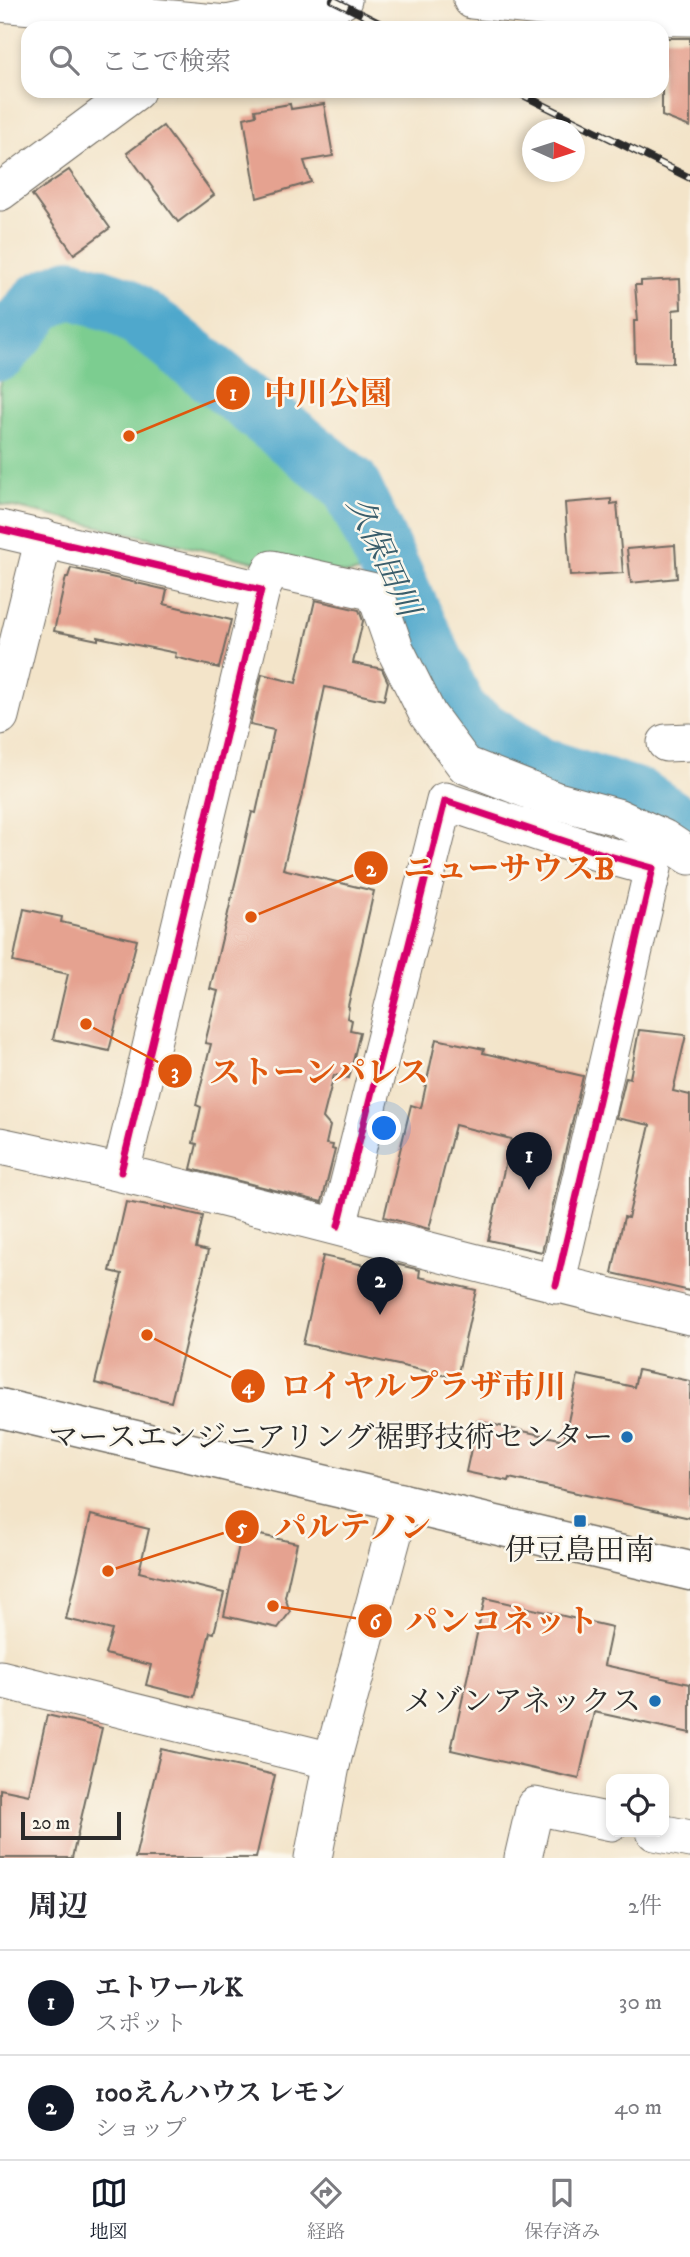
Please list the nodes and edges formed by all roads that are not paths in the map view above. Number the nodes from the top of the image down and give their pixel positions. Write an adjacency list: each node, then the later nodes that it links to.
1 (343, 0): 6 (street)
2 (472, 0): 4 (street)
3 (0, 3): 5 (street)
4 (690, 17)
5 (175, 21)
6 (246, 21)
7 (126, 98): 8 (street)
8 (5, 183)
9 (0, 529): 10 (street)
10 (44, 538): 11 (street); 12 (street)
11 (261, 590): 13 (street); 15 (street)
12 (0, 716)
13 (669, 854): 16 (street); 17 (street)
14 (0, 1146): 15 (street)
15 (121, 1172): 16 (street)
16 (338, 1226): 17 (street)
17 (556, 1284): 18 (street)
18 (690, 1316)
19 (0, 1408): 20 (street)
20 (402, 1502): 21 (street); 23 (street)
21 (690, 1571)
22 (0, 1679): 23 (street)
23 (332, 1761): 27 (street)
24 (606, 1821): 28 (street)
25 (669, 1835): 26 (street)
26 (690, 1839)
27 (313, 1858)
28 (523, 1858)

